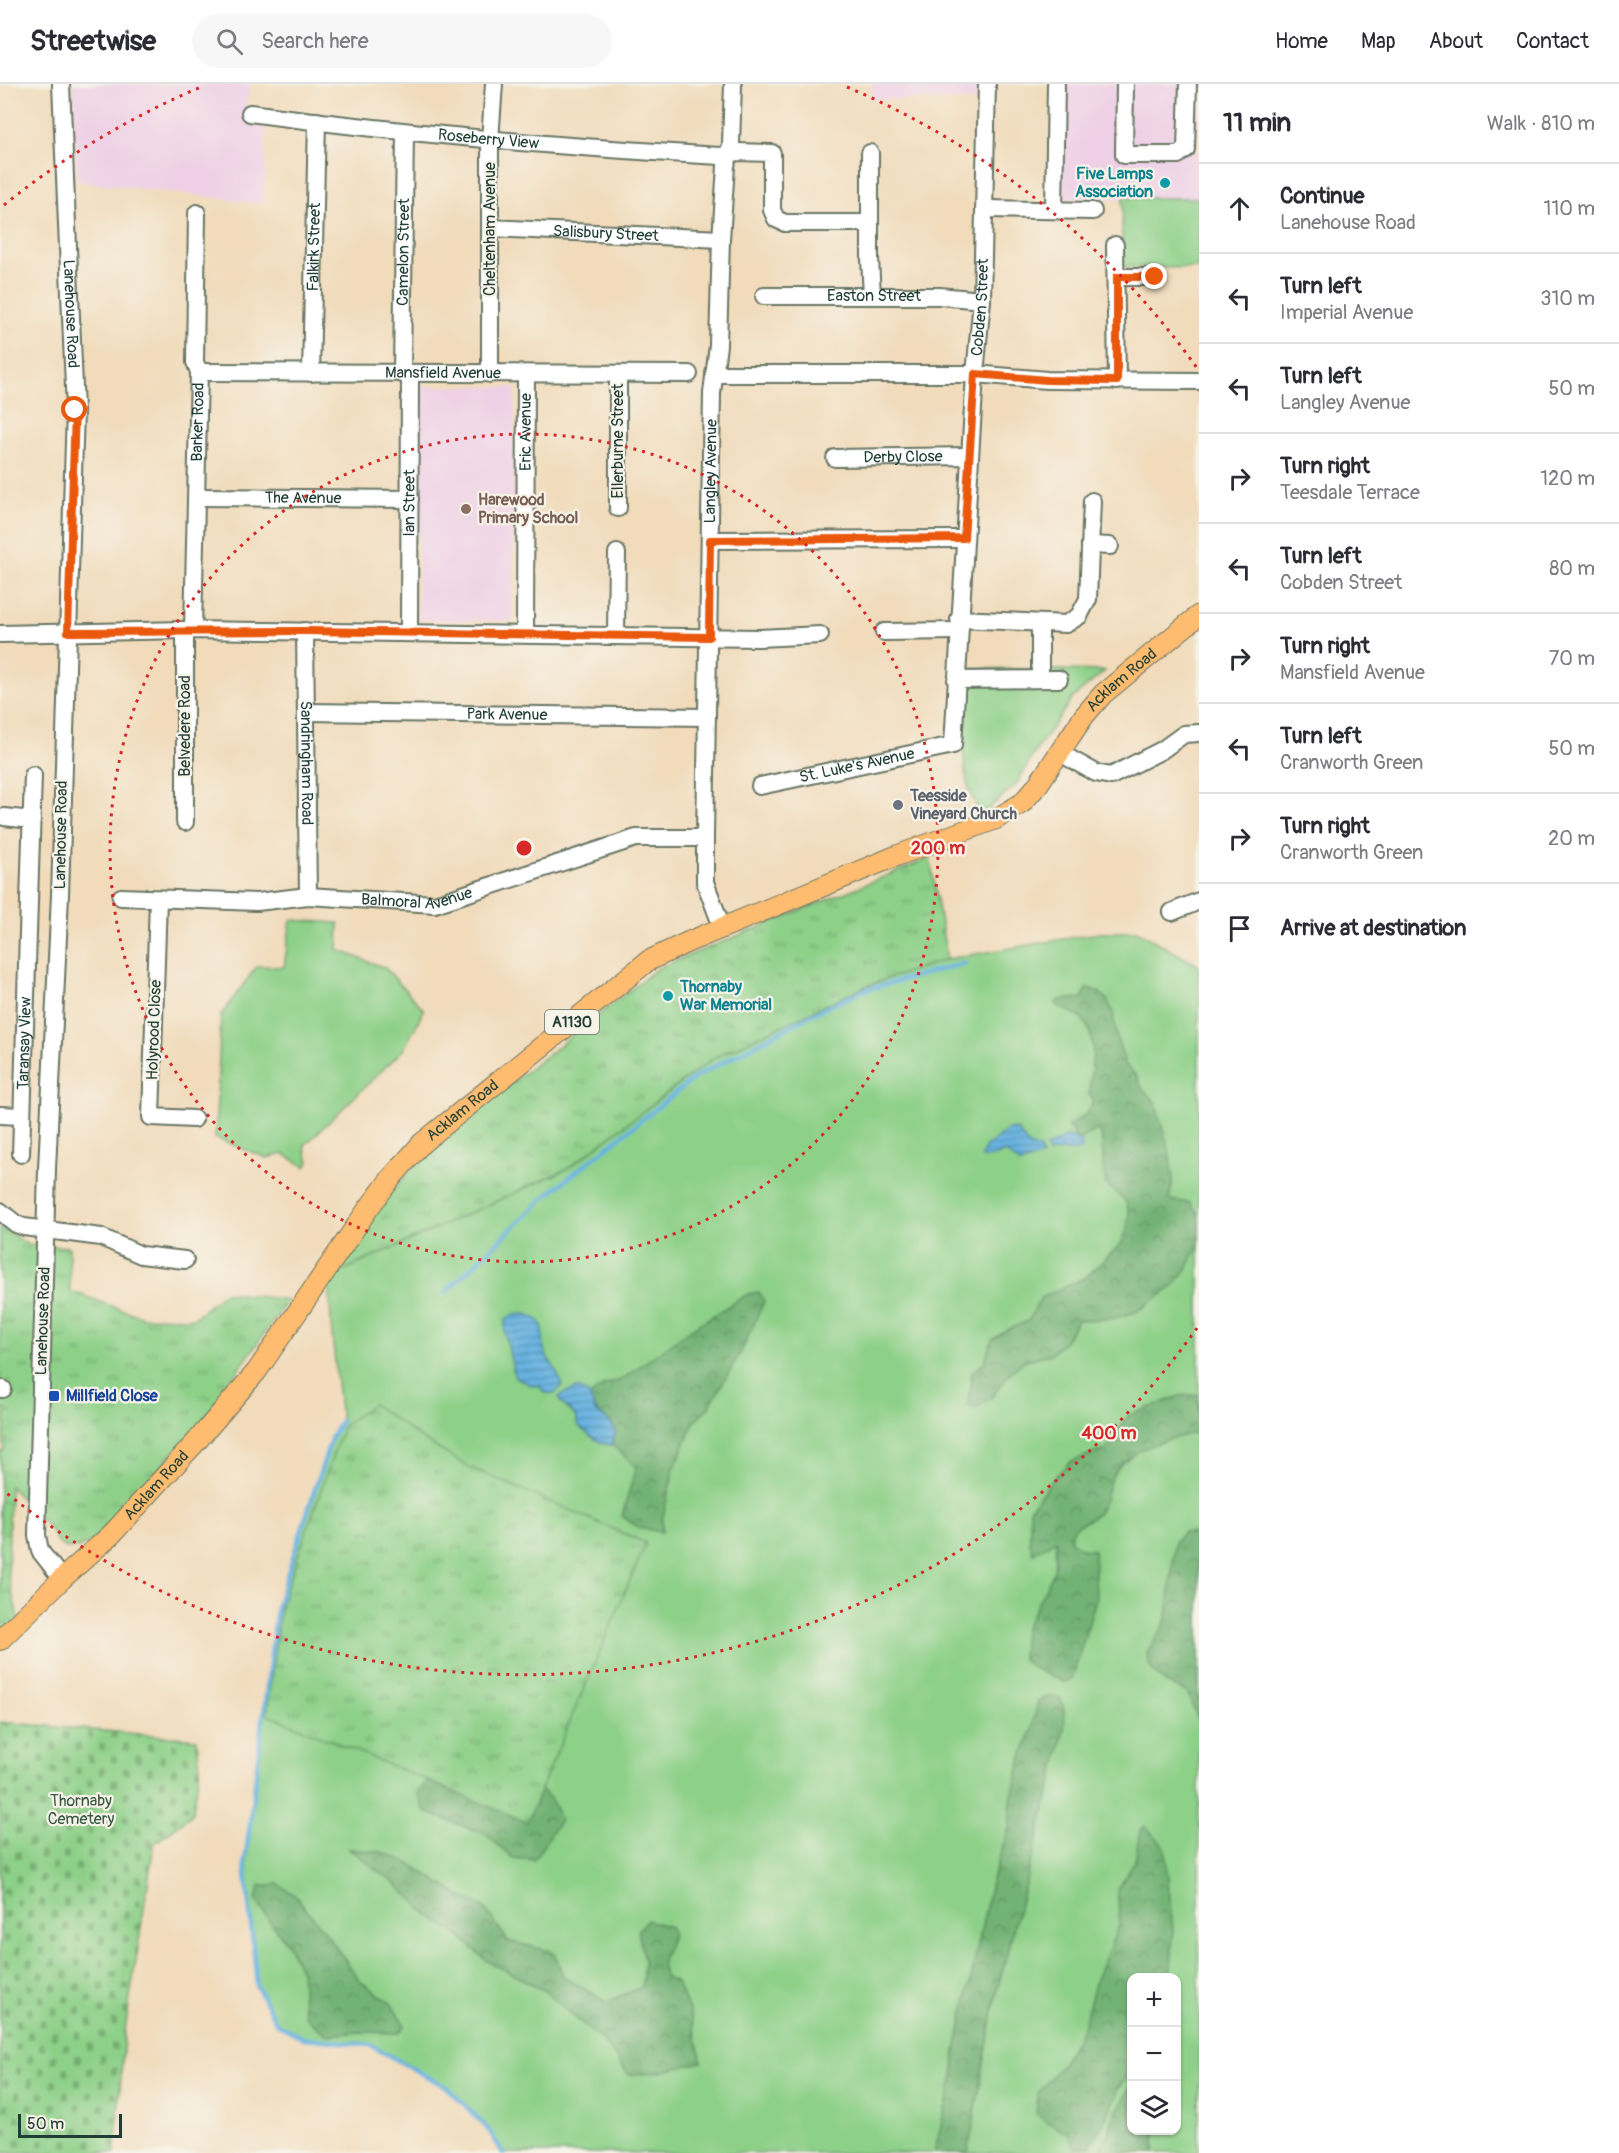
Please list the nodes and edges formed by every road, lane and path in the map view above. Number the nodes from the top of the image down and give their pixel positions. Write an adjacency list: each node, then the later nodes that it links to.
1 (61, 84): 54 (street, Lanehouse Road)
2 (494, 84): 11 (street, Cheltenham Avenue)
3 (733, 84): 12 (street, Langley Avenue)
4 (987, 84): 14 (street, Cobden Street)
5 (1056, 84): 15 (street)
6 (1125, 84): 7 (street)
7 (1188, 84)
8 (250, 113): 9 (street, Roseberry View)
9 (317, 121): 10 (street, Roseberry View); 28 (street, Falkirk Street)
10 (405, 132): 11 (street, Roseberry View); 29 (street, Camelon Street)
11 (490, 140): 12 (street, Roseberry View); 19 (street, Cheltenham Avenue)
12 (728, 153): 18 (street, Roseberry View); 20 (street, Langley Avenue)
13 (870, 153): 18 (street)
14 (986, 209): 15 (street); 26 (street, Cobden Street)
15 (1054, 210): 16 (street)
16 (1093, 211)
17 (197, 213): 27 (street, Barker Road)
18 (870, 223): 25 (street)
19 (490, 228): 20 (street, Salisbury Street); 30 (street, Cheltenham Avenue)
20 (721, 239): 34 (street, Langley Avenue)
21 (1115, 245): 22 (street)
22 (1117, 277): 23 (street); 36 (street)
23 (1155, 277)
24 (764, 296): 25 (street, Easton Street)
25 (873, 296): 26 (street, Easton Street)
26 (982, 300): 35 (street, Cobden Street)
27 (199, 372): 28 (street, Mansfield Avenue); 40 (street, Barker Road)
28 (311, 373): 29 (street, Mansfield Avenue)
29 (406, 374): 30 (street, Mansfield Avenue); 41 (street, Ian Street)
30 (490, 374): 31 (street, Mansfield Avenue)
31 (526, 374): 32 (street, Mansfield Avenue); 57 (street, Eric Avenue)
32 (618, 374): 33 (street, Mansfield Avenue); 43 (street, Ellerburne Street)
33 (689, 374)
34 (714, 374): 35 (street); 45 (street, Langley Avenue)
35 (975, 374): 36 (street); 38 (street, Cobden Street)
36 (1117, 381): 37 (street)
37 (1199, 381)
38 (970, 456): 39 (street, Derby Close); 44 (street, Cobden Street)
39 (835, 458)
40 (197, 497): 41 (street, The Avenue); 52 (street, Barker Road)
41 (410, 499): 55 (street, Ian Street)
42 (1092, 501): 46 (street)
43 (618, 508)
44 (964, 538): 45 (street); 51 (street, Cobden Street)
45 (710, 540): 61 (street, Langley Avenue)
46 (1090, 545): 47 (street); 50 (street)
47 (1110, 546)
48 (617, 554): 59 (street)
49 (1198, 615): 69 (main road, Acklam Road / A1130)
50 (1040, 623): 51 (street); 62 (street)
51 (959, 625): 56 (street); 64 (street, Cobden Street)
52 (189, 630): 53 (street); 54 (street); 74 (street, Belvedere Road)
53 (305, 631): 55 (street); 65 (street, Sandringham Road)
54 (68, 632): 58 (street); 83 (street, Lanehouse Road)
55 (409, 632): 57 (street)
56 (884, 632)
57 (525, 633): 59 (street)
58 (0, 634)
59 (616, 635): 61 (street)
60 (820, 635): 61 (street)
61 (709, 637): 66 (street, Langley Avenue)
62 (1040, 678): 63 (street); 64 (street)
63 (1059, 679)
64 (956, 680): 68 (street, Cobden Street)
65 (306, 712): 66 (street, Park Avenue); 76 (street, Sandringham Road)
66 (707, 717): 75 (street, Langley Avenue)
67 (1199, 733): 69 (street)
68 (953, 745): 71 (street, St. Luke's Avenue)
69 (1060, 753): 81 (main road, Acklam Road / A1130)
70 (33, 775): 73 (street, Taransay View)
71 (760, 786)
72 (4, 817): 73 (street)
73 (32, 820): 82 (street, Taransay View)
74 (185, 822)
75 (705, 838): 76 (street, Balmoral Avenue); 81 (street, Langley Avenue)
76 (308, 896): 78 (street, Balmoral Avenue)
77 (120, 897): 78 (street, Balmoral Avenue)
78 (158, 898): 86 (street, Holyrood Close)
79 (1199, 901): 80 (street)
80 (1172, 912)
81 (722, 927): 91 (main road, Acklam Road / A1130)
82 (27, 971): 83 (street); 85 (street, Taransay View)
83 (56, 971): 89 (street, Lanehouse Road)
84 (0, 1115): 85 (street)
85 (22, 1116): 87 (street, Taransay View)
86 (194, 1119)
87 (21, 1154)
88 (0, 1211): 89 (street)
89 (46, 1228): 90 (street); 91 (street, Lanehouse Road)
90 (186, 1260)
91 (62, 1579): 92 (main road, Acklam Road / A1130)
92 (0, 1640)

